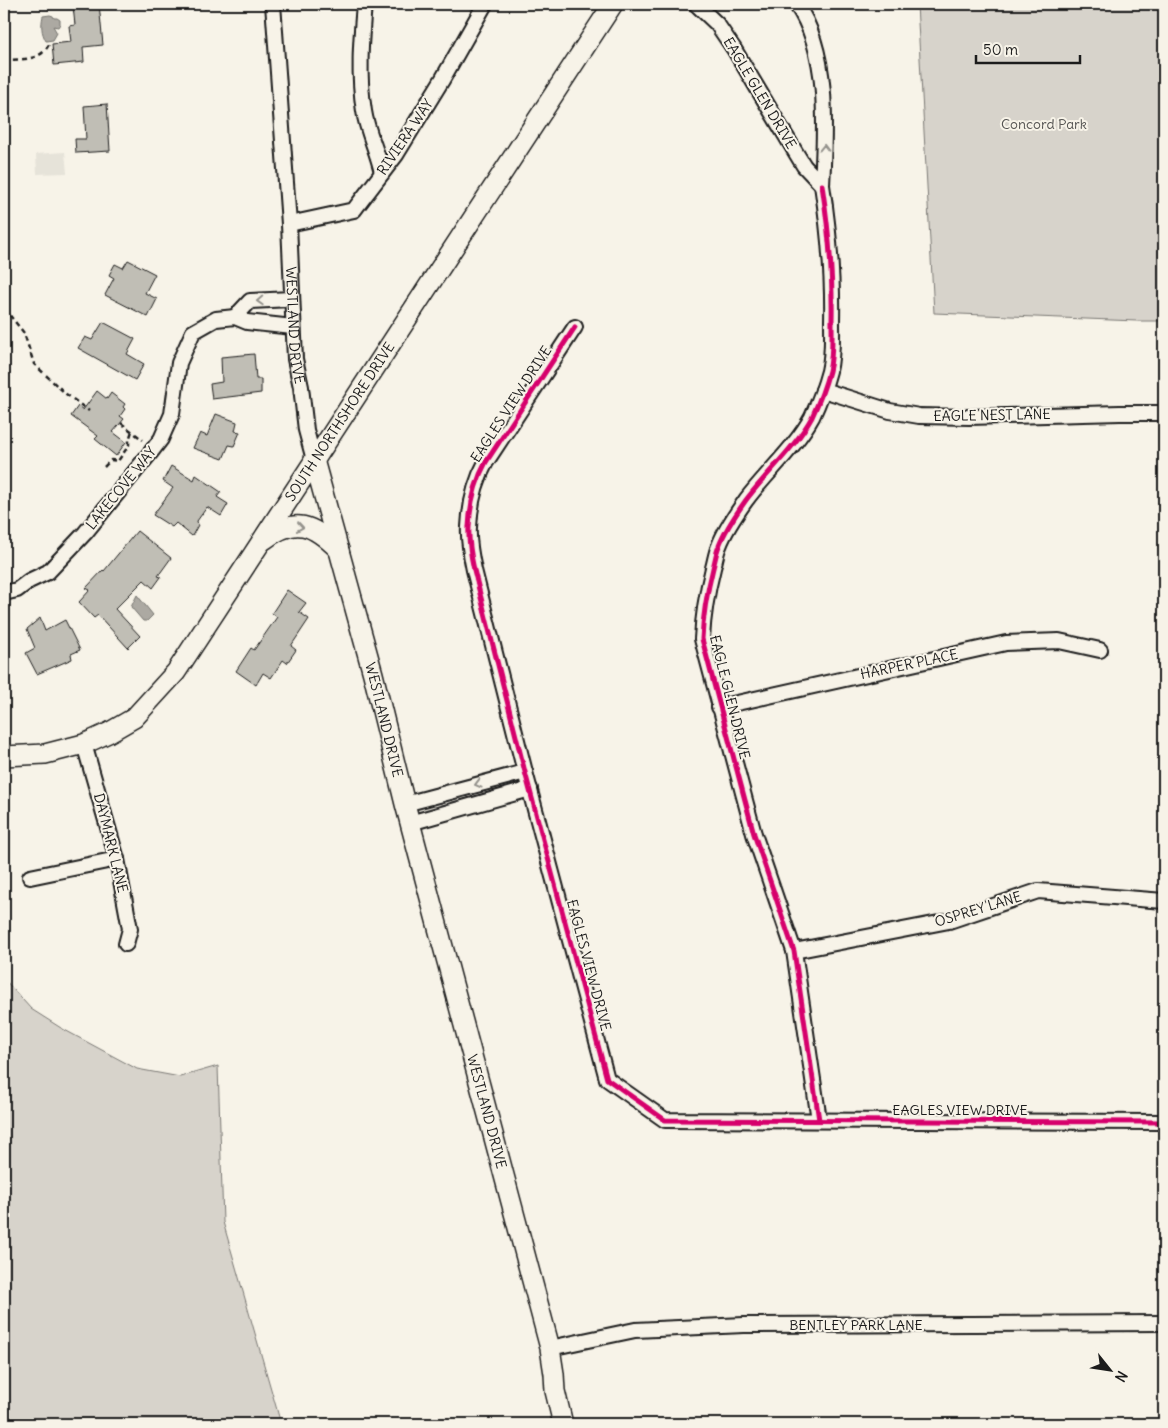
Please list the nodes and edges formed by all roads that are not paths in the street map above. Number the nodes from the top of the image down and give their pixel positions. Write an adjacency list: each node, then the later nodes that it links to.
1 (273, 4): 9 (street, WESTLAND DRIVE)
2 (364, 4): 7 (street)
3 (485, 4): 7 (street, RIVIERA WAY)
4 (613, 4): 16 (main road, SOUTH NORTHSHORE DRIVE)
5 (696, 4): 8 (street, EAGLE GLEN DRIVE)
6 (796, 4): 8 (street, EAGLE GLEN DRIVE, one-way to 6)
7 (382, 173): 9 (street, RIVIERA WAY)
8 (822, 185): 14 (street, EAGLE GLEN DRIVE)
9 (289, 224): 10 (street, WESTLAND DRIVE)
10 (291, 299): 11 (street, one-way to 11); 12 (street, WESTLAND DRIVE)
11 (235, 317): 12 (street, LAKECOVE WAY); 19 (street, LAKECOVE WAY)
12 (293, 327): 16 (street, WESTLAND DRIVE)
13 (575, 327): 24 (street, EAGLES VIEW DRIVE)
14 (823, 390): 15 (street, EAGLE NEST LANE); 21 (street, EAGLE GLEN DRIVE)
15 (1164, 413)
16 (314, 460): 17 (main road, SOUTH NORTHSHORE DRIVE); 18 (main road, WESTLAND DRIVE)
17 (259, 544): 18 (main road, one-way to 18); 22 (main road, SOUTH NORTHSHORE DRIVE)
18 (339, 550): 26 (main road, WESTLAND DRIVE)
19 (4, 594)
20 (1100, 650): 21 (street, HARPER PLACE)
21 (719, 707): 32 (street, EAGLE GLEN DRIVE)
22 (84, 744): 23 (main road, SOUTH NORTHSHORE DRIVE); 28 (street, DAYMARK LANE)
23 (4, 756)
24 (526, 772): 25 (street, EAGLES VIEW DRIVE); 26 (street, one-way to 26)
25 (530, 789): 27 (street); 33 (street, EAGLES VIEW DRIVE)
26 (405, 804): 27 (main road, WESTLAND DRIVE)
27 (410, 823): 36 (main road, WESTLAND DRIVE)
28 (117, 858): 29 (street); 31 (street, DAYMARK LANE)
29 (30, 877)
30 (1164, 901): 32 (street, OSPREY LANE)
31 (126, 944)
32 (794, 951): 33 (street, EAGLE GLEN DRIVE)
33 (819, 1120): 34 (street, EAGLES VIEW DRIVE)
34 (1164, 1122)
35 (1164, 1323): 36 (street, BENTLEY PARK LANE)
36 (550, 1348): 37 (main road, WESTLAND DRIVE)
37 (563, 1424)

